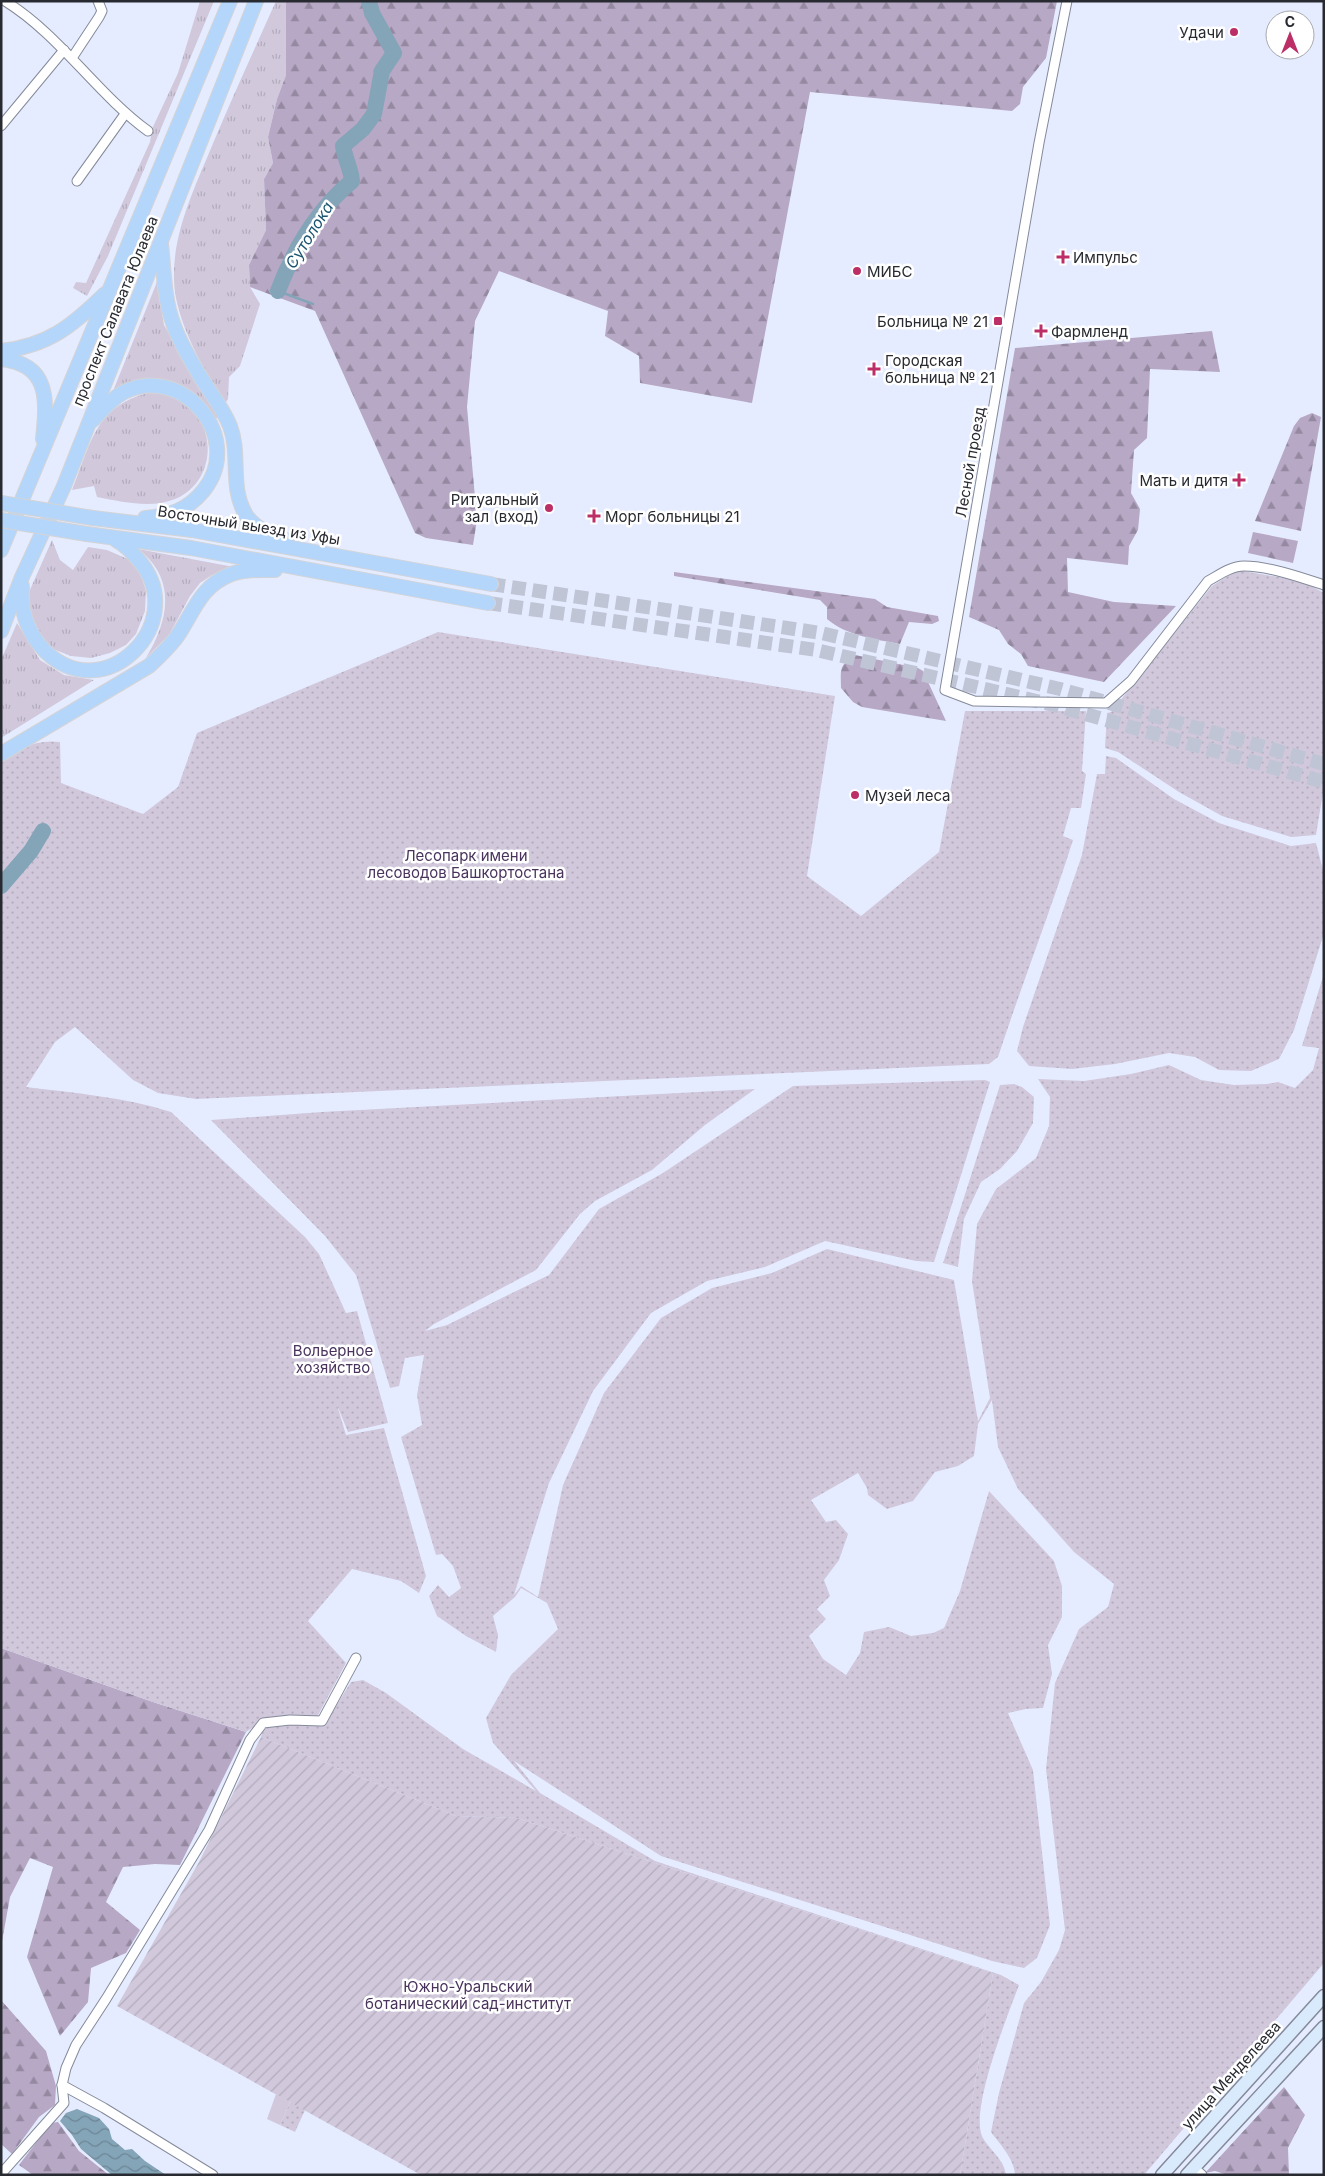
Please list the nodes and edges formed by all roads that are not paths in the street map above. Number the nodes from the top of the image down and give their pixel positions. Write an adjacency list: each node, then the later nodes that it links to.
1 (5, 1): 6 (street)
2 (98, 1): 7 (street)
3 (230, 1): 13 (main road, проспект Салавата Юлаева)
4 (256, 1): 12 (main road, проспект Салавата Юлаева)
5 (1067, 1): 27 (street, Лесной проезд)
6 (64, 50): 7 (street); 9 (street)
7 (72, 58): 8 (street)
8 (125, 114): 10 (street); 11 (street)
9 (1, 126)
10 (148, 131)
11 (77, 181)
12 (161, 242): 16 (main road, проспект Салавата Юлаева); 23 (main road)
13 (110, 288): 14 (main road); 17 (main road, проспект Салавата Юлаева)
14 (1, 351)
15 (1, 358): 17 (main road)
16 (85, 431): 20 (main road); 25 (main road, проспект Салавата Юлаева)
17 (41, 455): 22 (main road, проспект Салавата Юлаева)
18 (1, 503): 20 (main road, Восточный выезд из Уфы, bridge)
19 (1, 520): 21 (main road, bridge)
20 (112, 520): 23 (main road, Восточный выезд из Уфы)
21 (113, 539): 24 (main road); 25 (main road)
22 (1, 550)
23 (303, 550): 26 (main road, Восточный выезд из Уфы)
24 (299, 569): 28 (main road); 30 (main road)
25 (22, 576): 29 (main road, проспект Салавата Юлаева)
26 (491, 584)
27 (1324, 585)
28 (488, 602)
29 (1, 631)
30 (1, 754)
31 (356, 1658): 34 (street)
32 (1324, 1996): 38 (main road, улица Менделеева)
33 (1324, 2027): 35 (main road)
34 (62, 2085): 36 (street); 37 (street)
35 (1194, 2172)
36 (1, 2174)
37 (214, 2175)
38 (1162, 2175)

